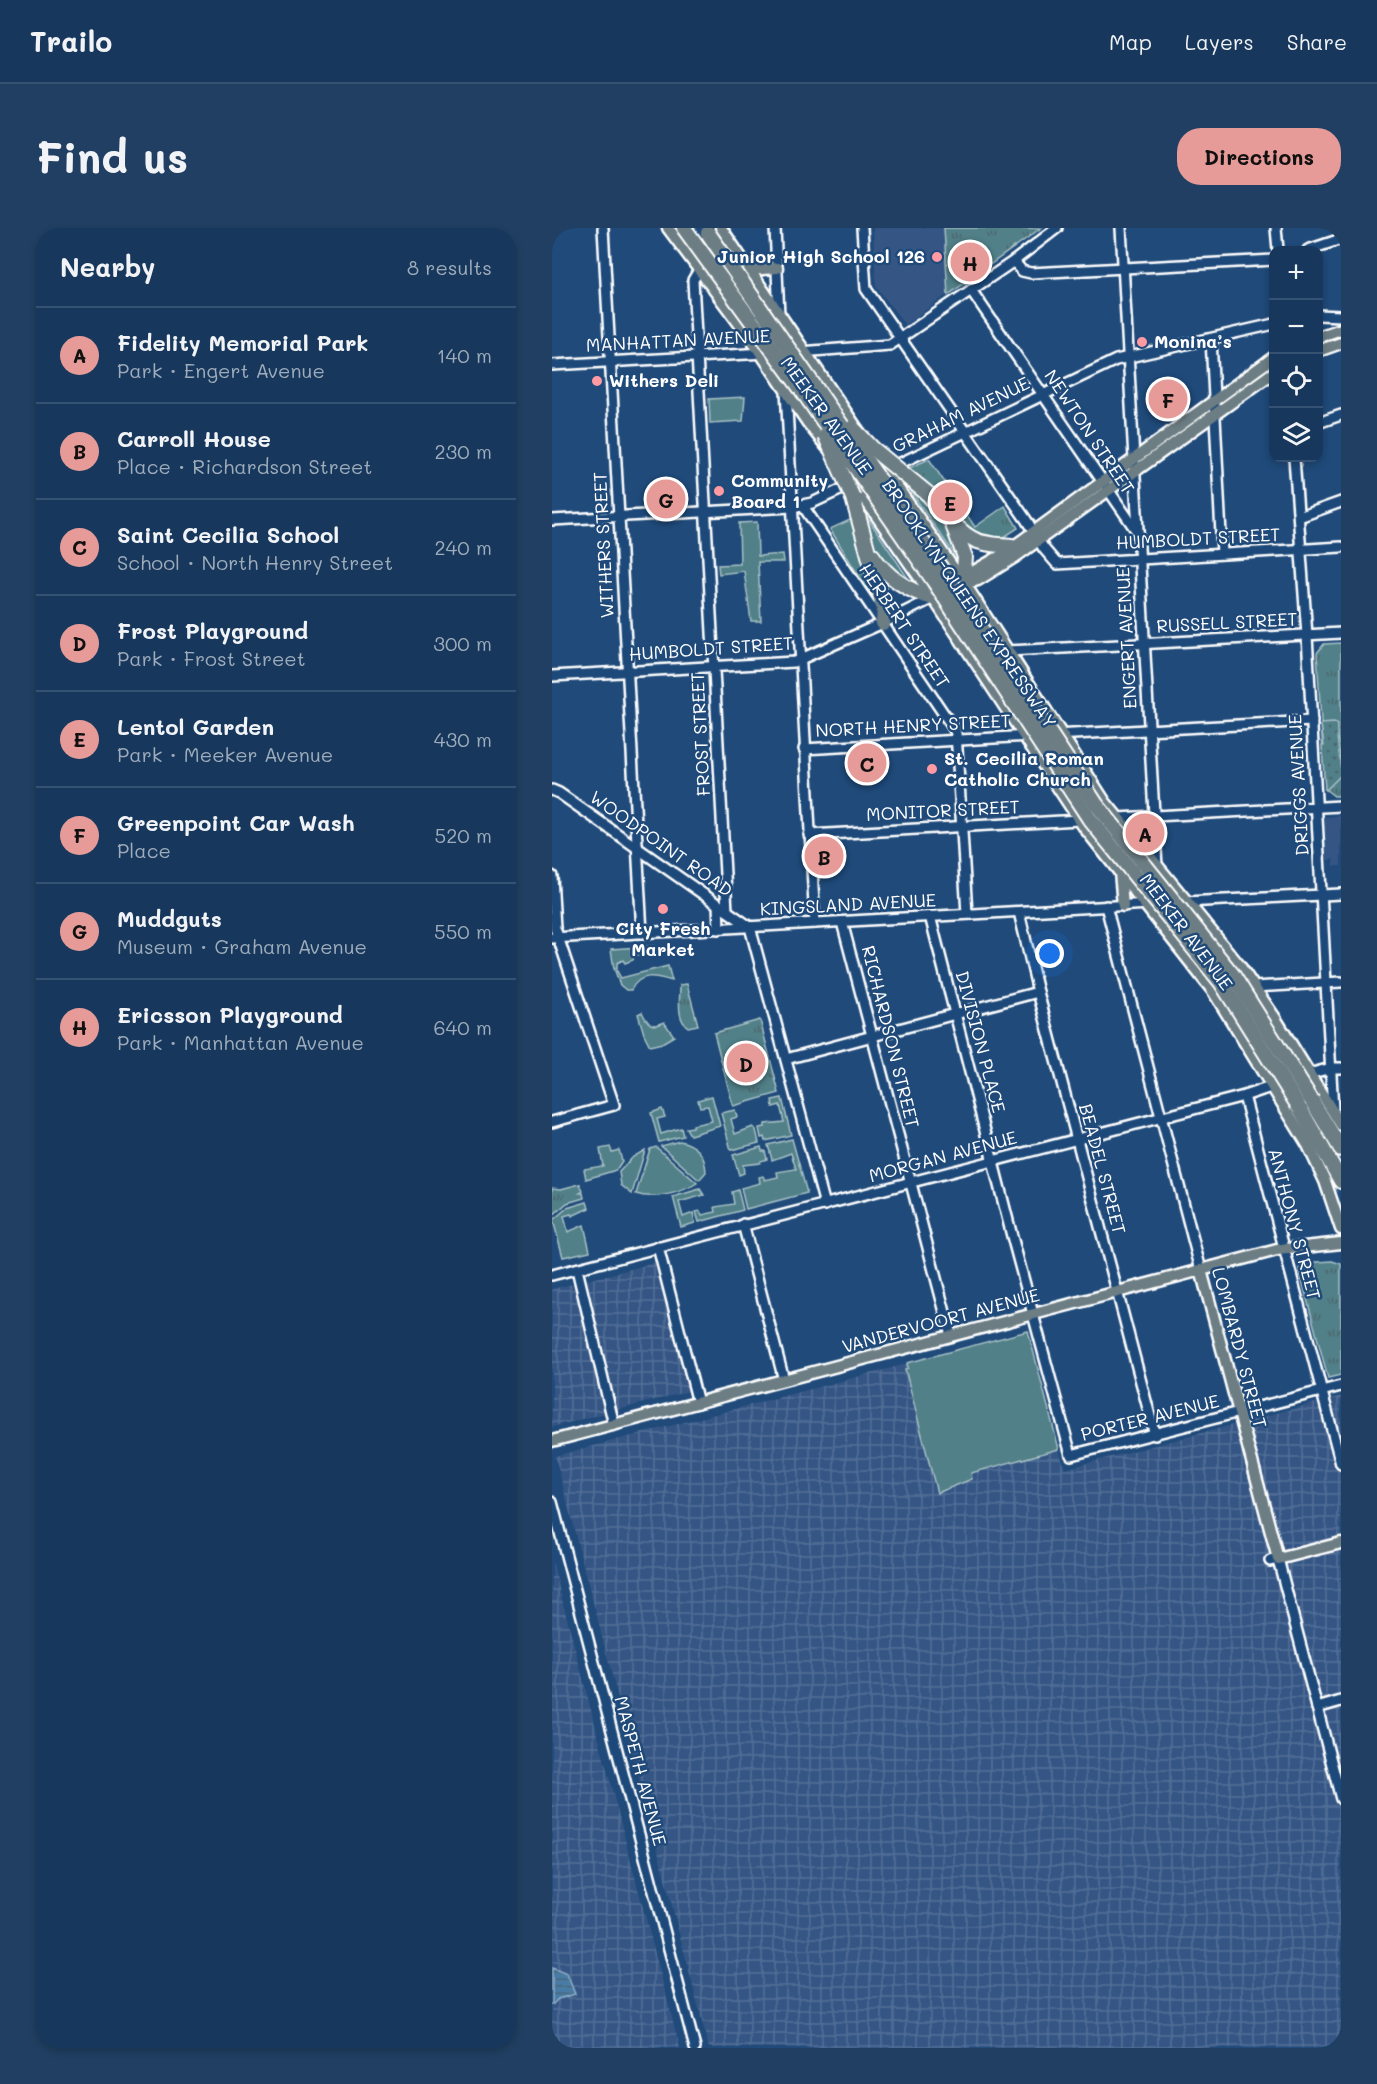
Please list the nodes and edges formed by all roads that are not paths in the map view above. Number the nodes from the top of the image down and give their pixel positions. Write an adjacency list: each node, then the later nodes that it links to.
1 (603, 228): 35 (street, WITHERS STREET)
2 (668, 228): 18 (main road, MEEKER AVENUE)
3 (684, 228): 40 (highway, BROOKLYN-QUEENS EXPRESSWAY, bridge)
4 (721, 228): 19 (main road, MEEKER AVENUE)
5 (776, 228): 17 (street)
6 (862, 228): 28 (street)
7 (1057, 228): 15 (street, MANHATTAN AVENUE)
8 (1121, 228): 16 (street, ENGERT AVENUE)
9 (1276, 228): 12 (street)
10 (706, 230): 42 (highway, BROOKLYN-QUEENS EXPRESSWAY, bridge)
11 (1341, 239): 13 (street)
12 (1278, 246)
13 (1320, 246)
14 (1269, 260): 16 (street)
15 (1014, 261): 16 (street); 20 (street, MANHATTAN AVENUE)
16 (1123, 267): 34 (street, ENGERT AVENUE)
17 (777, 268): 19 (main road); 21 (street)
18 (699, 270): 32 (main road, MEEKER AVENUE); 33 (street, FROST STREET)
19 (749, 270): 21 (main road, MEEKER AVENUE)
20 (971, 290): 28 (street, MANHATTAN AVENUE); 41 (street, NEWTON STREET)
21 (779, 315): 31 (main road, MEEKER AVENUE)
22 (1323, 315): 23 (street)
23 (1341, 316)
24 (1269, 325): 27 (street, GRAHAM AVENUE)
25 (1341, 329): 26 (main road)
26 (1323, 335)
27 (1210, 339): 34 (street, GRAHAM AVENUE); 43 (street)
28 (901, 340): 31 (street, MANHATTAN AVENUE); 47 (street)
29 (1341, 343): 30 (main road)
30 (1323, 349)
31 (805, 352): 32 (street, MANHATTAN AVENUE); 50 (main road, MEEKER AVENUE)
32 (761, 353): 33 (street, MANHATTAN AVENUE); 39 (main road, MEEKER AVENUE)
33 (697, 356): 35 (street, MANHATTAN AVENUE); 57 (street, FROST STREET)
34 (1128, 356): 41 (street, GRAHAM AVENUE); 48 (street, ENGERT AVENUE)
35 (611, 361): 37 (street, MANHATTAN AVENUE); 59 (street, WITHERS STREET)
36 (1269, 361): 43 (main road)
37 (552, 364)
38 (1269, 376): 44 (main road)
39 (786, 390): 52 (main road, MEEKER AVENUE); 56 (street)
40 (804, 393): 64 (highway, bridge); 127 (highway, BROOKLYN-QUEENS EXPRESSWAY, bridge)
41 (1043, 394): 47 (street, GRAHAM AVENUE); 53 (street, NEWTON STREET)
42 (822, 396): 58 (highway, bridge); 127 (highway, BROOKLYN-QUEENS EXPRESSWAY, bridge)
43 (1214, 400): 44 (street); 48 (main road)
44 (1215, 414): 51 (main road); 68 (street)
45 (1341, 415): 46 (street)
46 (1323, 421)
47 (964, 431): 50 (street, GRAHAM AVENUE); 63 (street)
48 (1134, 458): 51 (street, ENGERT AVENUE); 53 (main road)
49 (1294, 462): 60 (street, DRIGGS AVENUE)
50 (885, 470): 52 (street, GRAHAM AVENUE); 70 (main road, MEEKER AVENUE)
51 (1135, 473): 53 (main road); 62 (street, ENGERT AVENUE)
52 (855, 483): 55 (street, GRAHAM AVENUE); 71 (main road, MEEKER AVENUE)
53 (1106, 487): 62 (street, NEWTON STREET); 63 (main road)
54 (1341, 502): 60 (street)
55 (803, 506): 56 (street, GRAHAM AVENUE); 72 (street, HERBERT STREET)
56 (792, 507): 57 (street, GRAHAM AVENUE); 77 (street)
57 (705, 512): 59 (street, GRAHAM AVENUE); 78 (street, FROST STREET)
58 (948, 516): 65 (highway); 70 (highway)
59 (619, 517): 61 (street, GRAHAM AVENUE); 79 (street, WITHERS STREET)
60 (1299, 517): 67 (street, DRIGGS AVENUE)
61 (552, 520)
62 (1138, 533): 69 (street, ENGERT AVENUE)
63 (1036, 536): 65 (main road); 69 (street, HUMBOLDT STREET); 70 (main road)
64 (864, 539): 71 (highway); 72 (highway)
65 (1012, 546): 70 (main road)
66 (1341, 547): 67 (street, HUMBOLDT STREET)
67 (1301, 549): 68 (street, HUMBOLDT STREET); 74 (street, DRIGGS AVENUE)
68 (1222, 554): 69 (street, HUMBOLDT STREET)
69 (1139, 559): 75 (street, ENGERT AVENUE)
70 (963, 583): 71 (main road, HUMBOLDT STREET); 76 (main road, MEEKER AVENUE)
71 (933, 598): 72 (street, HUMBOLDT STREET); 84 (main road, MEEKER AVENUE)
72 (883, 623): 77 (street, HUMBOLDT STREET); 85 (street, HERBERT STREET)
73 (1341, 633): 74 (street, RUSSELL STREET)
74 (1307, 635): 75 (street, RUSSELL STREET); 81 (street, DRIGGS AVENUE)
75 (1144, 644): 76 (street, RUSSELL STREET); 82 (street, ENGERT AVENUE)
76 (1008, 651): 83 (main road, MEEKER AVENUE)
77 (800, 660): 78 (street, HUMBOLDT STREET); 86 (street)
78 (714, 668): 79 (street, HUMBOLDT STREET); 106 (street, FROST STREET)
79 (627, 672): 80 (street, HUMBOLDT STREET); 95 (street, WITHERS STREET)
80 (552, 676)
81 (1312, 721): 82 (street, NORTH HENRY STREET); 89 (street, DRIGGS AVENUE)
82 (1149, 730): 83 (street, NORTH HENRY STREET); 90 (street, ENGERT AVENUE)
83 (1062, 734): 84 (street, NORTH HENRY STREET); 91 (main road, MEEKER AVENUE)
84 (1025, 736): 85 (street, NORTH HENRY STREET); 92 (main road, MEEKER AVENUE)
85 (957, 740): 86 (street, NORTH HENRY STREET); 93 (street, HERBERT STREET)
86 (804, 749): 94 (street)
87 (552, 790): 95 (street, WOODPOINT ROAD)
88 (1341, 806): 89 (street)
89 (1317, 807): 90 (street); 99 (street, DRIGGS AVENUE)
90 (1153, 816): 91 (street); 96 (street, ENGERT AVENUE)
91 (1118, 818): 96 (main road, MEEKER AVENUE)
92 (1079, 820): 93 (street, MONITOR STREET); 97 (main road, MEEKER AVENUE)
93 (961, 826): 94 (street, MONITOR STREET); 108 (street, HERBERT STREET)
94 (809, 835): 111 (street)
95 (637, 848): 102 (street, WOODPOINT ROAD); 114 (street, WITHERS STREET)
96 (1157, 867): 101 (main road, MEEKER AVENUE)
97 (1120, 872): 103 (main road, MEEKER AVENUE); 105 (main road)
98 (552, 876): 115 (street)
99 (1321, 894): 100 (street, KINGSLAND AVENUE); 101 (street, KINGSLAND AVENUE); 117 (street, DRIGGS AVENUE)
100 (1341, 894)
101 (1188, 903): 103 (street, KINGSLAND AVENUE); 118 (main road, MEEKER AVENUE)
102 (718, 904): 106 (street, WOODPOINT ROAD); 113 (street)
103 (1145, 905): 105 (street, KINGSLAND AVENUE); 125 (main road, MEEKER AVENUE)
104 (1106, 906): 105 (street, KINGSLAND AVENUE); 107 (street, KINGSLAND AVENUE); 129 (street, LOMBARDY STREET)
105 (1122, 906)
106 (727, 911): 112 (street, WOODPOINT ROAD)
107 (1019, 912): 108 (street, KINGSLAND AVENUE); 119 (street, BEADEL STREET)
108 (967, 915): 109 (street, KINGSLAND AVENUE)
109 (930, 916): 110 (street, KINGSLAND AVENUE); 120 (street, DIVISION PLACE)
110 (842, 922): 111 (street, KINGSLAND AVENUE); 121 (street, RICHARDSON STREET)
111 (815, 923): 112 (street, KINGSLAND AVENUE)
112 (750, 927): 113 (street, KINGSLAND AVENUE); 122 (street)
113 (718, 929): 114 (street, KINGSLAND AVENUE)
114 (642, 933): 115 (street, KINGSLAND AVENUE)
115 (555, 938): 130 (street)
116 (1341, 982): 117 (street)
117 (1326, 983): 118 (street); 123 (street, DRIGGS AVENUE)
118 (1254, 987): 124 (main road, MEEKER AVENUE)
119 (1038, 992): 120 (street); 132 (street, BEADEL STREET)
120 (955, 1014): 121 (street); 134 (street, DIVISION PLACE)
121 (872, 1036): 122 (street); 136 (street, RICHARDSON STREET)
122 (786, 1059): 137 (street)
123 (1336, 1068): 124 (street, MORGAN AVENUE); 128 (street, DRIGGS AVENUE)
124 (1310, 1074): 125 (street, MORGAN AVENUE); 128 (main road, MEEKER AVENUE)
125 (1272, 1087): 126 (street, MORGAN AVENUE); 139 (main road, MEEKER AVENUE)
126 (1244, 1096): 129 (street, MORGAN AVENUE); 142 (street, ANTHONY STREET)
127 (1305, 1103): 133 (highway, BROOKLYN-QUEENS EXPRESSWAY); 135 (highway, BROOKLYN-QUEENS EXPRESSWAY)
128 (1333, 1111): 131 (main road, MEEKER AVENUE)
129 (1161, 1118): 132 (street, MORGAN AVENUE); 144 (street, LOMBARDY STREET)
130 (552, 1122)
131 (1341, 1125)
132 (1077, 1139): 134 (street, MORGAN AVENUE); 146 (street, BEADEL STREET)
133 (1341, 1149)
134 (994, 1161): 136 (street, MORGAN AVENUE); 147 (street, DIVISION PLACE)
135 (1341, 1181)
136 (910, 1184): 137 (street, MORGAN AVENUE); 148 (street, RICHARDSON STREET)
137 (825, 1205): 138 (street, MORGAN AVENUE)
138 (743, 1224): 141 (street, MORGAN AVENUE); 149 (street)
139 (1341, 1229)
140 (1341, 1243): 142 (main road, VANDERVOORT AVENUE)
141 (658, 1247): 143 (street, MORGAN AVENUE); 152 (street)
142 (1285, 1250): 144 (main road, VANDERVOORT AVENUE); 151 (street, ANTHONY STREET)
143 (577, 1269): 145 (street, MORGAN AVENUE); 154 (street)
144 (1202, 1270): 146 (main road, VANDERVOORT AVENUE); 153 (main road, LOMBARDY STREET)
145 (552, 1275)
146 (1118, 1292): 147 (main road, VANDERVOORT AVENUE); 155 (street, BEADEL STREET)
147 (1034, 1314): 148 (main road, VANDERVOORT AVENUE); 157 (street, DIVISION PLACE)
148 (951, 1335): 149 (main road, VANDERVOORT AVENUE)
149 (784, 1380): 152 (main road, VANDERVOORT AVENUE)
150 (1341, 1386): 151 (street, PORTER AVENUE)
151 (1322, 1391): 153 (street, PORTER AVENUE); 158 (street, ANTHONY STREET)
152 (698, 1403): 154 (main road, VANDERVOORT AVENUE)
153 (1239, 1413): 155 (street, PORTER AVENUE); 161 (main road, LOMBARDY STREET)
154 (614, 1425): 156 (main road, VANDERVOORT AVENUE)
155 (1155, 1435): 157 (street, PORTER AVENUE)
156 (552, 1441)
157 (1071, 1455)
158 (1341, 1464)
159 (552, 1502): 165 (street, MASPETH AVENUE)
160 (1341, 1543): 161 (main road)
161 (1274, 1560): 163 (street, LOMBARDY STREET)
162 (1341, 1701): 163 (street)
163 (1317, 1708): 164 (street, LOMBARDY STREET)
164 (1341, 1799)
165 (695, 2048)

